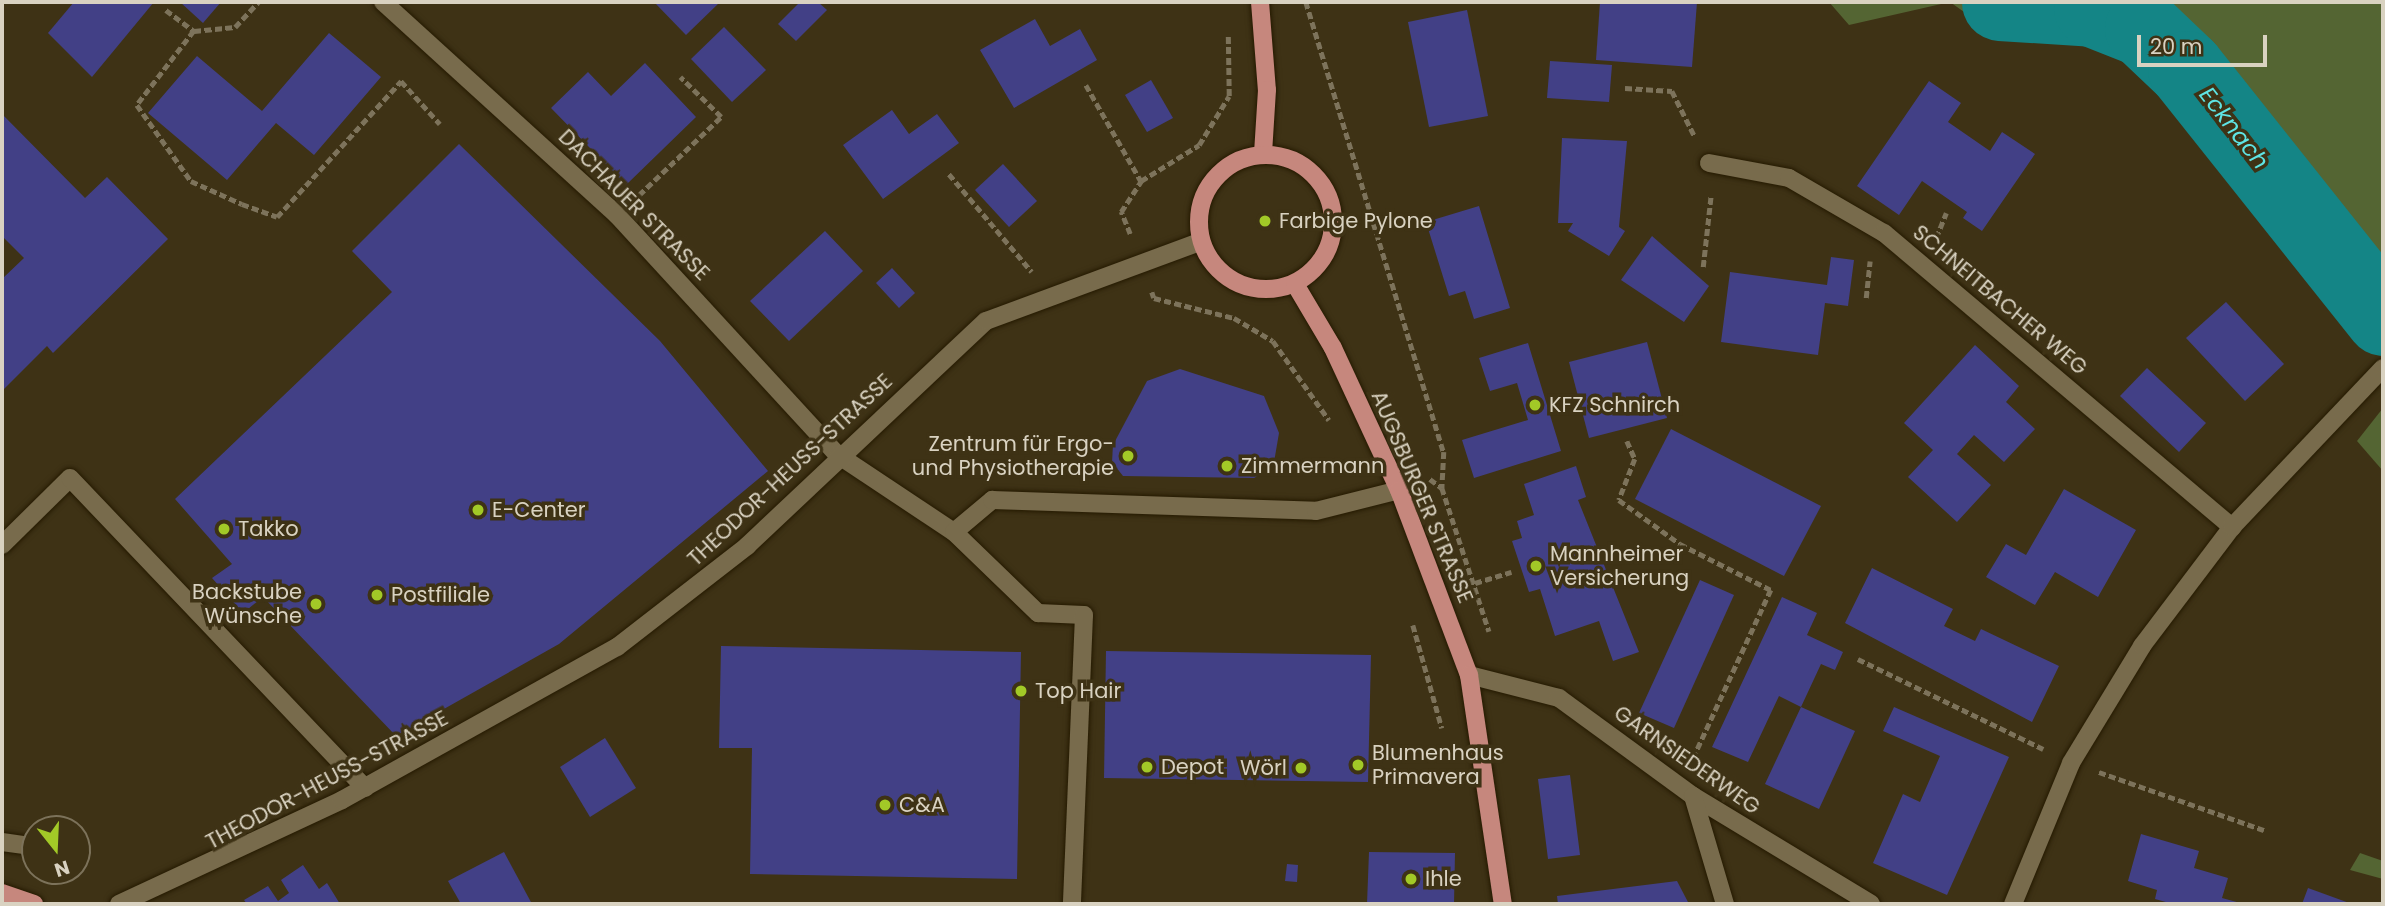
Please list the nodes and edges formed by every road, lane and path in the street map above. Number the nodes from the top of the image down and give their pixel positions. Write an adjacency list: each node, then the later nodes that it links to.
1 (258, 2): 7 (path)
2 (383, 2): 16 (street, DACHAUER STRASSE)
3 (1260, 2): 11 (main road)
4 (1306, 2): 25 (path)
5 (166, 10): 7 (path)
6 (1228, 21): 14 (path)
7 (194, 31): 10 (path)
8 (680, 77): 16 (path)
9 (1086, 85): 14 (path)
10 (440, 124)
11 (1263, 154): 17 (main road); 18 (main road)
12 (1709, 163): 27 (street, SCHNEITBACHER WEG)
13 (950, 174): 19 (path)
14 (1141, 181): 15 (path)
15 (1121, 212)
16 (617, 215): 24 (street, DACHAUER STRASSE)
17 (1200, 242): 18 (main road); 19 (street, THEODOR-HEUSS-STRASSE)
18 (1295, 284): 26 (main road, AUGSBURGER STRASSE)
19 (1050, 293): 24 (street, THEODOR-HEUSS-STRASSE)
20 (1154, 298): 22 (path)
21 (2383, 368): 27 (street)
22 (1334, 428)
23 (1627, 441): 38 (path)
24 (838, 454): 28 (street, DACHAUER STRASSE); 37 (street, THEODOR-HEUSS-STRASSE)
25 (1442, 488)
26 (1399, 491): 28 (street); 31 (main road, AUGSBURGER STRASSE)
27 (2232, 527): 36 (street)
28 (954, 532): 45 (street, DACHAUER STRASSE)
29 (2, 545): 37 (street)
30 (1511, 572): 31 (path)
31 (1440, 593): 34 (main road, AUGSBURGER STRASSE)
32 (1410, 615): 35 (path)
33 (1858, 659): 36 (path)
34 (1469, 675): 38 (street, GARNSIEDERWEG); 46 (main road, AUGSBURGER STRASSE)
35 (1445, 741)
36 (2071, 762): 39 (path); 49 (street)
37 (365, 788): 44 (street, THEODOR-HEUSS-STRASSE)
38 (1686, 792): 47 (street); 48 (street, GARNSIEDERWEG)
39 (2264, 830)
40 (2, 842): 41 (street)
41 (21, 845)
42 (2, 892): 43 (main road)
43 (34, 904)
44 (119, 904)
45 (1072, 904)
46 (1503, 904)
47 (1725, 904)
48 (1871, 904)
49 (2013, 904)

